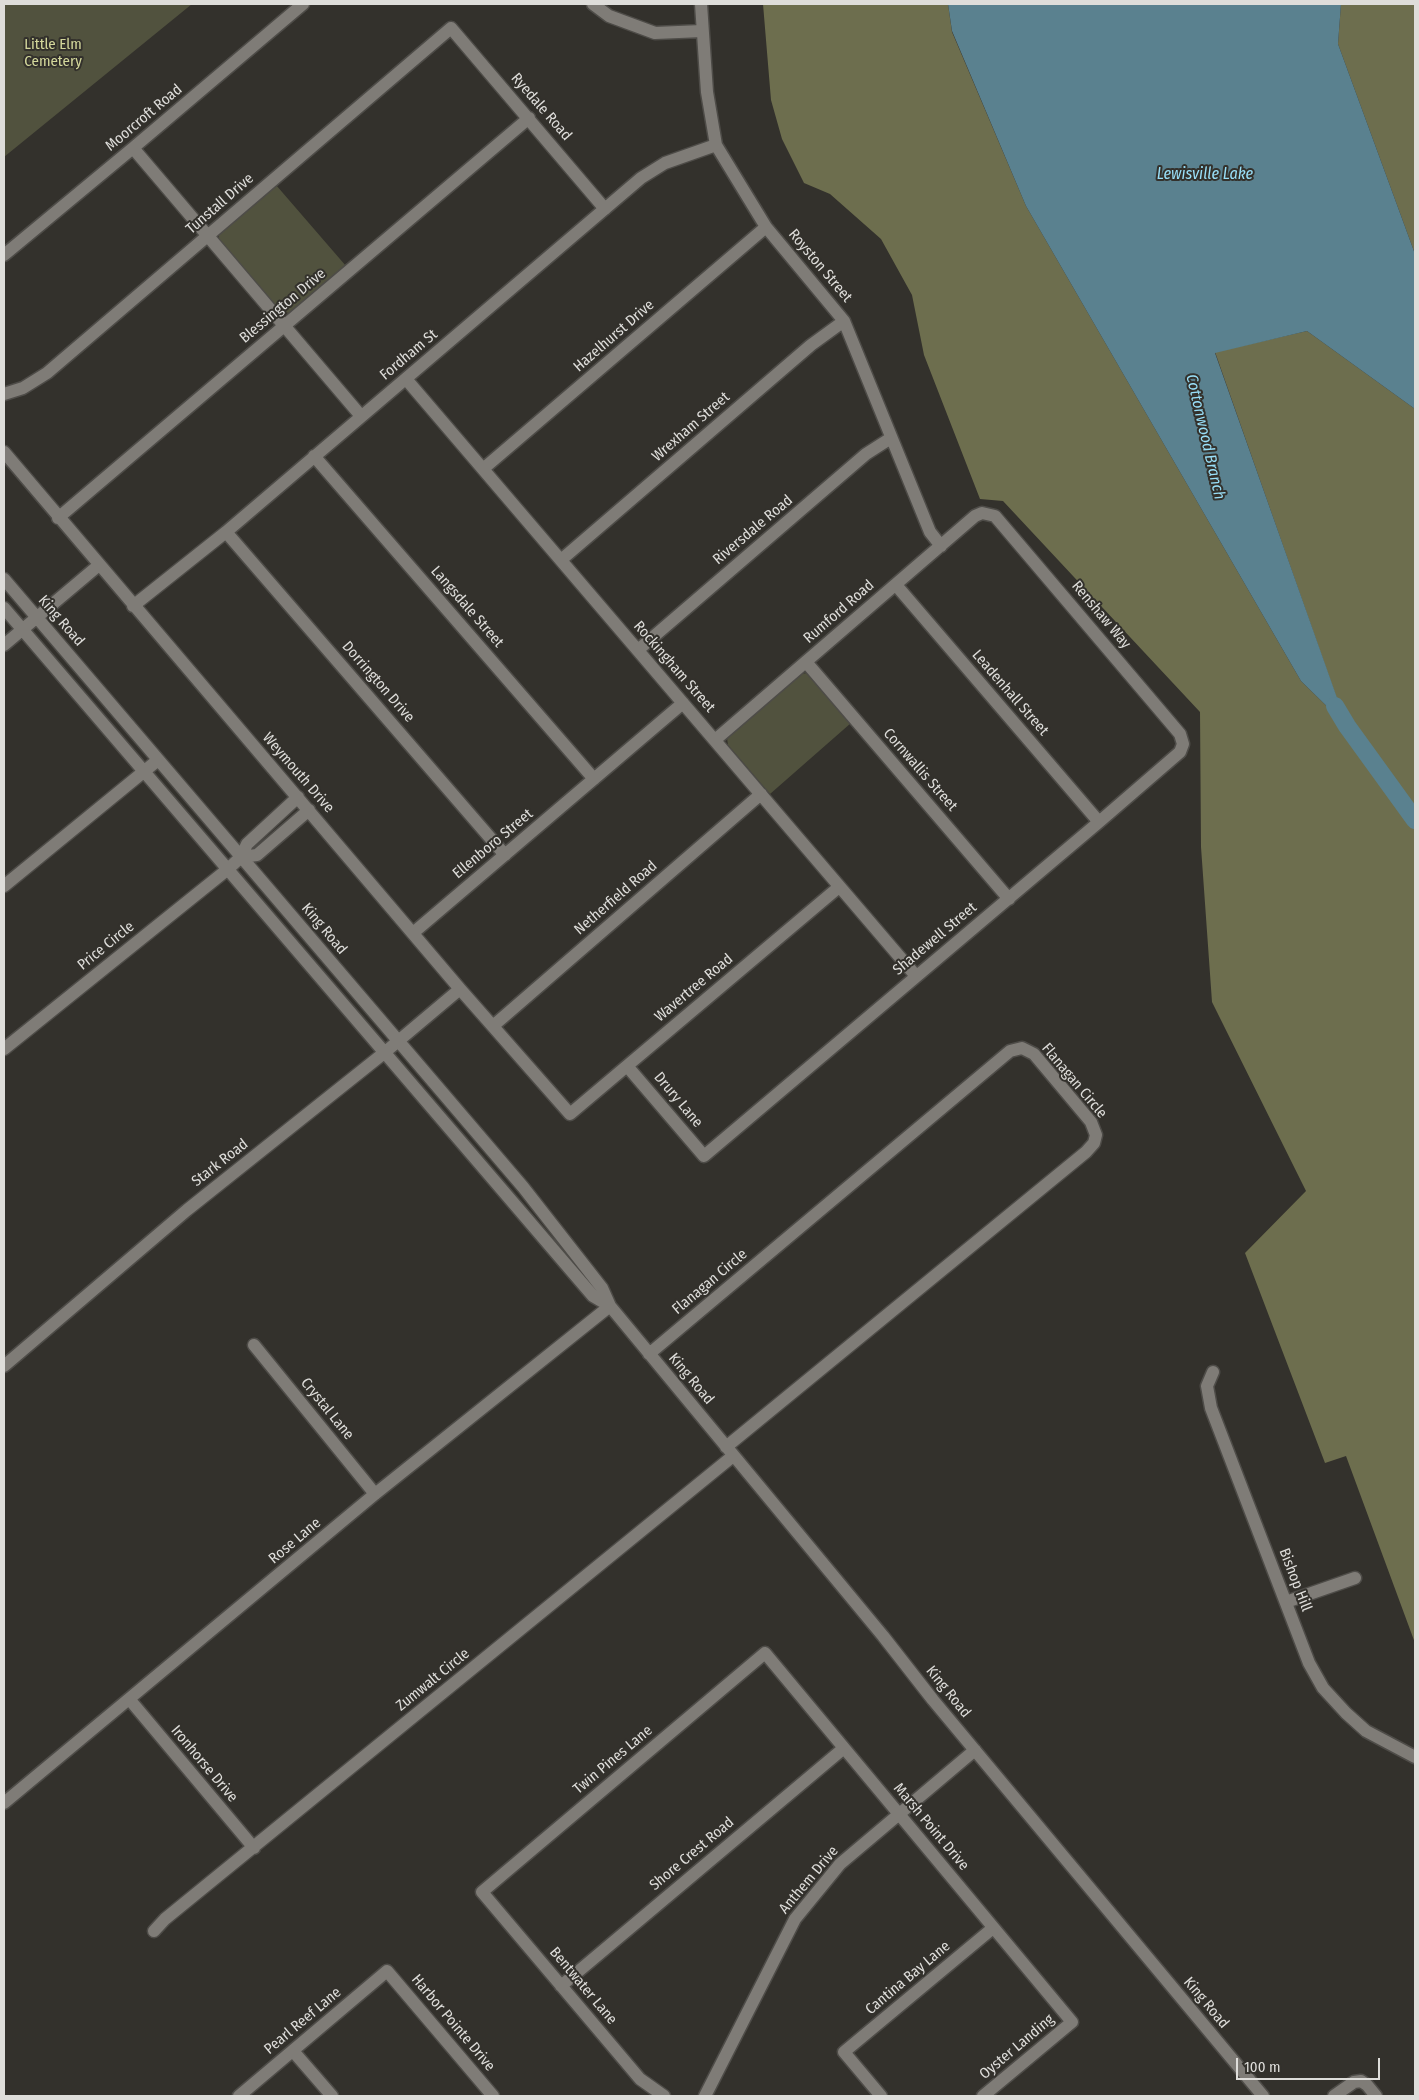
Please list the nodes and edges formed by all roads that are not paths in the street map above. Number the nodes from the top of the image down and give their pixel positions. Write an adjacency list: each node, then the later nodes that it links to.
1 (303, 4): 8 (street, Moorcroft Road)
2 (593, 4): 5 (street)
3 (701, 4): 5 (street, Royston Street)
4 (450, 28): 6 (street, Ryedale Road); 11 (street, Tunstall Drive)
5 (702, 31): 7 (street, Royston Street)
6 (529, 118): 9 (street, Ryedale Road); 14 (street, Blessington Drive)
7 (716, 145): 9 (street, Fordham St); 10 (street, Royston Street)
8 (133, 148): 11 (street); 12 (street, Moorcroft Road)
9 (605, 209): 15 (street, Fordham St)
10 (766, 227): 13 (street, Royston Street); 21 (street, Hazelhurst Drive)
11 (208, 236): 14 (street); 16 (street, Tunstall Drive)
12 (4, 255)
13 (844, 321): 18 (street, Royston Street); 26 (street, Wrexham Street)
14 (285, 326): 17 (street); 23 (street, Blessington Drive)
15 (406, 379): 17 (street, Fordham St); 21 (street, Rockingham Street)
16 (4, 394)
17 (362, 416): 20 (street, Fordham St)
18 (891, 438): 25 (street, Royston Street); 35 (street, Riversdale Road)
19 (4, 452): 23 (street, Weymouth Drive)
20 (314, 456): 24 (street, Fordham St); 42 (street, Langsdale Street)
21 (483, 469): 26 (street, Rockingham Street)
22 (986, 514): 25 (street, Rumford Road); 39 (street, Renshaw Way)
23 (58, 518): 27 (street, Weymouth Drive)
24 (226, 532): 30 (street, Fordham St); 47 (street, Dorrington Drive)
25 (941, 546): 29 (street, Rumford Road)
26 (561, 560): 35 (street, Rockingham Street)
27 (99, 565): 30 (street, Weymouth Drive); 32 (street)
28 (4, 580): 32 (street, King Road)
29 (896, 584): 36 (street, Rumford Road); 46 (street, Leadenhall Street)
30 (133, 606): 44 (street, Weymouth Drive)
31 (4, 608): 33 (street, King Road)
32 (36, 618): 33 (street); 40 (street, King Road)
33 (22, 630): 34 (street); 41 (street, King Road)
34 (4, 645)
35 (638, 650): 37 (street, Rockingham Street)
36 (806, 662): 38 (street, Rumford Road); 52 (street, Cornwallis Street)
37 (683, 703): 38 (street, Rockingham Street); 42 (street, Ellenboro Street)
38 (715, 740): 43 (street, Rockingham Street)
39 (1183, 744): 46 (street, Shadewell Street)
40 (158, 760): 41 (street); 48 (street, King Road)
41 (145, 772): 49 (street, King Road); 50 (street)
42 (594, 779): 47 (street, Ellenboro Street)
43 (761, 794): 51 (street, Rockingham Street); 58 (street, Netherfield Road)
44 (298, 798): 45 (street, Weymouth Drive); 48 (street)
45 (309, 810): 48 (street); 55 (street, Weymouth Drive)
46 (1099, 822): 52 (street, Shadewell Street)
47 (506, 855): 55 (street, Ellenboro Street)
48 (241, 857): 49 (street, Price Circle); 53 (street, King Road)
49 (228, 869): 54 (street, King Road); 60 (street, Price Circle)
50 (4, 886)
51 (839, 887): 56 (street, Rockingham Street); 62 (street, Wavertree Road)
52 (1009, 899): 56 (street, Shadewell Street)
53 (290, 914): 54 (street); 59 (street, King Road)
54 (275, 925): 61 (street, King Road)
55 (413, 933): 57 (street, Weymouth Drive)
56 (916, 976): 66 (street, Shadewell Street)
57 (460, 989): 58 (street, Weymouth Drive); 59 (street, Stark Road)
58 (493, 1026): 63 (street, Weymouth Drive)
59 (398, 1041): 61 (street, Stark Road); 64 (street, King Road)
60 (4, 1049)
61 (384, 1053): 65 (street, King Road); 70 (street, Stark Road)
62 (627, 1066): 63 (street, Wavertree Road); 66 (street, Drury Lane)
63 (570, 1114)
64 (475, 1131): 65 (street); 67 (street, King Road)
65 (462, 1143): 67 (street, King Road)
66 (704, 1156)
67 (610, 1306): 69 (street, King Road); 73 (street, Rose Lane)
68 (254, 1345): 73 (street, Crystal Lane)
69 (649, 1354): 72 (street, King Road); 72 (street, Flanagan Circle)
70 (4, 1366)
71 (1213, 1372): 75 (street, Bishop Hill)
72 (730, 1451): 79 (street, King Road); 83 (street, Zumwalt Circle)
73 (375, 1494): 77 (street, Rose Lane)
74 (1356, 1578): 75 (street)
75 (1286, 1602): 80 (street, Bishop Hill)
76 (765, 1653): 78 (street, Marsh Point Drive); 84 (street, Twin Pines Lane)
77 (130, 1700): 81 (street, Rose Lane); 83 (street, Ironhorse Drive)
78 (844, 1748): 82 (street, Marsh Point Drive); 88 (street, Shore Crest Road)
79 (975, 1750): 82 (street, Anthem Drive); 98 (street, King Road)
80 (1415, 1757)
81 (4, 1804)
82 (898, 1814): 85 (street, Marsh Point Drive); 95 (street, Anthem Drive)
83 (254, 1848): 86 (street, Zumwalt Circle)
84 (482, 1892): 88 (street, Bentwater Lane)
85 (993, 1928): 89 (street, Marsh Point Drive); 96 (street, Cantina Bay Lane)
86 (154, 1931)
87 (388, 1971): 90 (street, Pearl Reef Lane); 93 (street, Harbor Pointe Drive)
88 (561, 1986): 94 (street, Bentwater Lane)
89 (1072, 2022): 97 (street, Oyster Landing)
90 (294, 2051): 91 (street, Pearl Reef Lane); 92 (street)
91 (239, 2096)
92 (332, 2096)
93 (493, 2096)
94 (664, 2096)
95 (705, 2096)
96 (881, 2096)
97 (984, 2096)
98 (1263, 2096)
99 (1334, 2096): 100 (street)
100 (1376, 2096)

